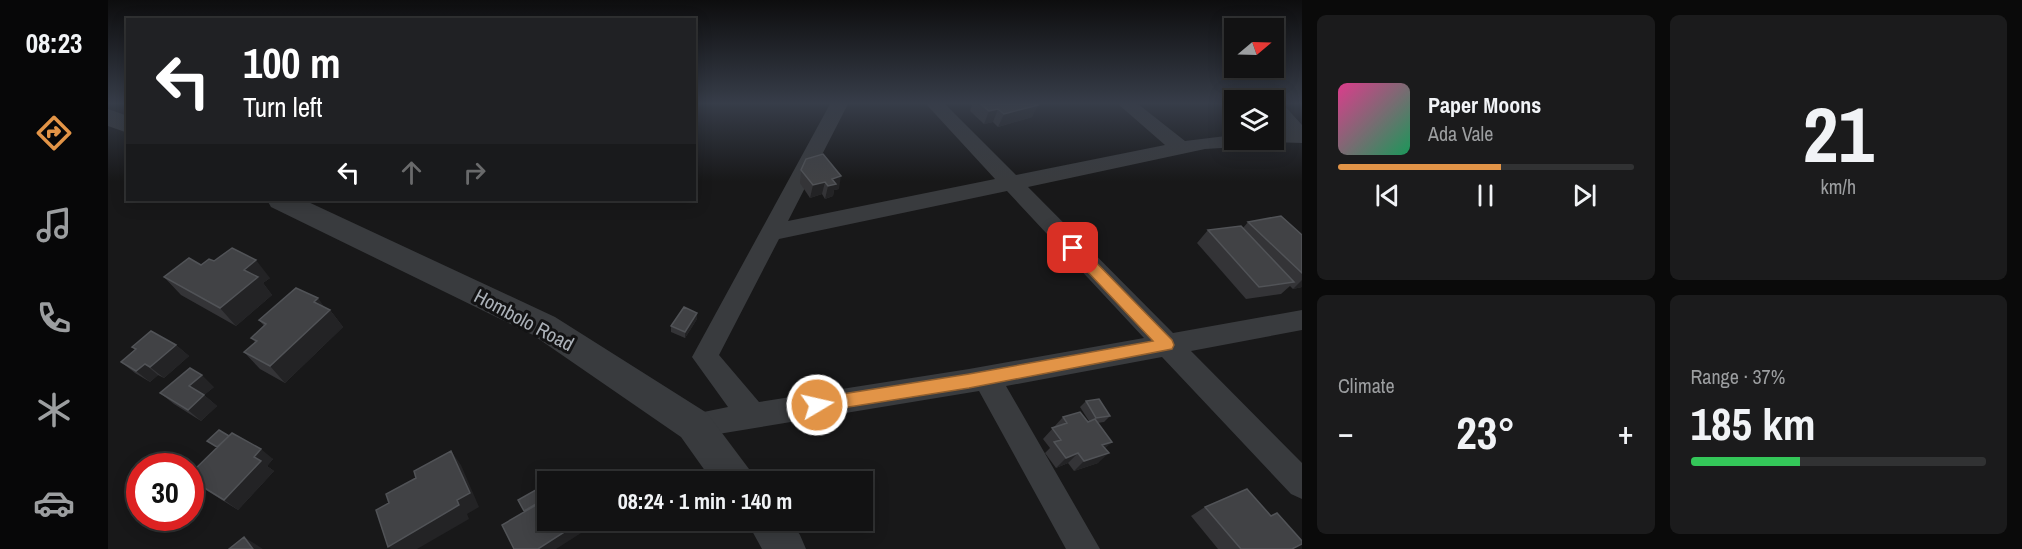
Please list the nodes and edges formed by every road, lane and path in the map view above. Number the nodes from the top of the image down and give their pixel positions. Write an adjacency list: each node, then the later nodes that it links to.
1 (825, 130): 10 (street)
2 (960, 130): 8 (street)
3 (1159, 130): 7 (street)
4 (1301, 136): 5 (street)
5 (1284, 137)
6 (1224, 142): 7 (street)
7 (1182, 148): 8 (street)
8 (1011, 183): 10 (street); 12 (street)
9 (283, 201): 15 (street, Hombolo Road)
10 (769, 233): 14 (street)
11 (1302, 320): 12 (street)
12 (1167, 345): 13 (street); 17 (street)
13 (986, 377): 14 (street); 20 (street)
14 (752, 415): 15 (street)
15 (694, 425): 16 (street, Hombolo Road)
16 (728, 471)
17 (1302, 484)
18 (773, 531): 19 (street)
19 (786, 549)
20 (1084, 549)

